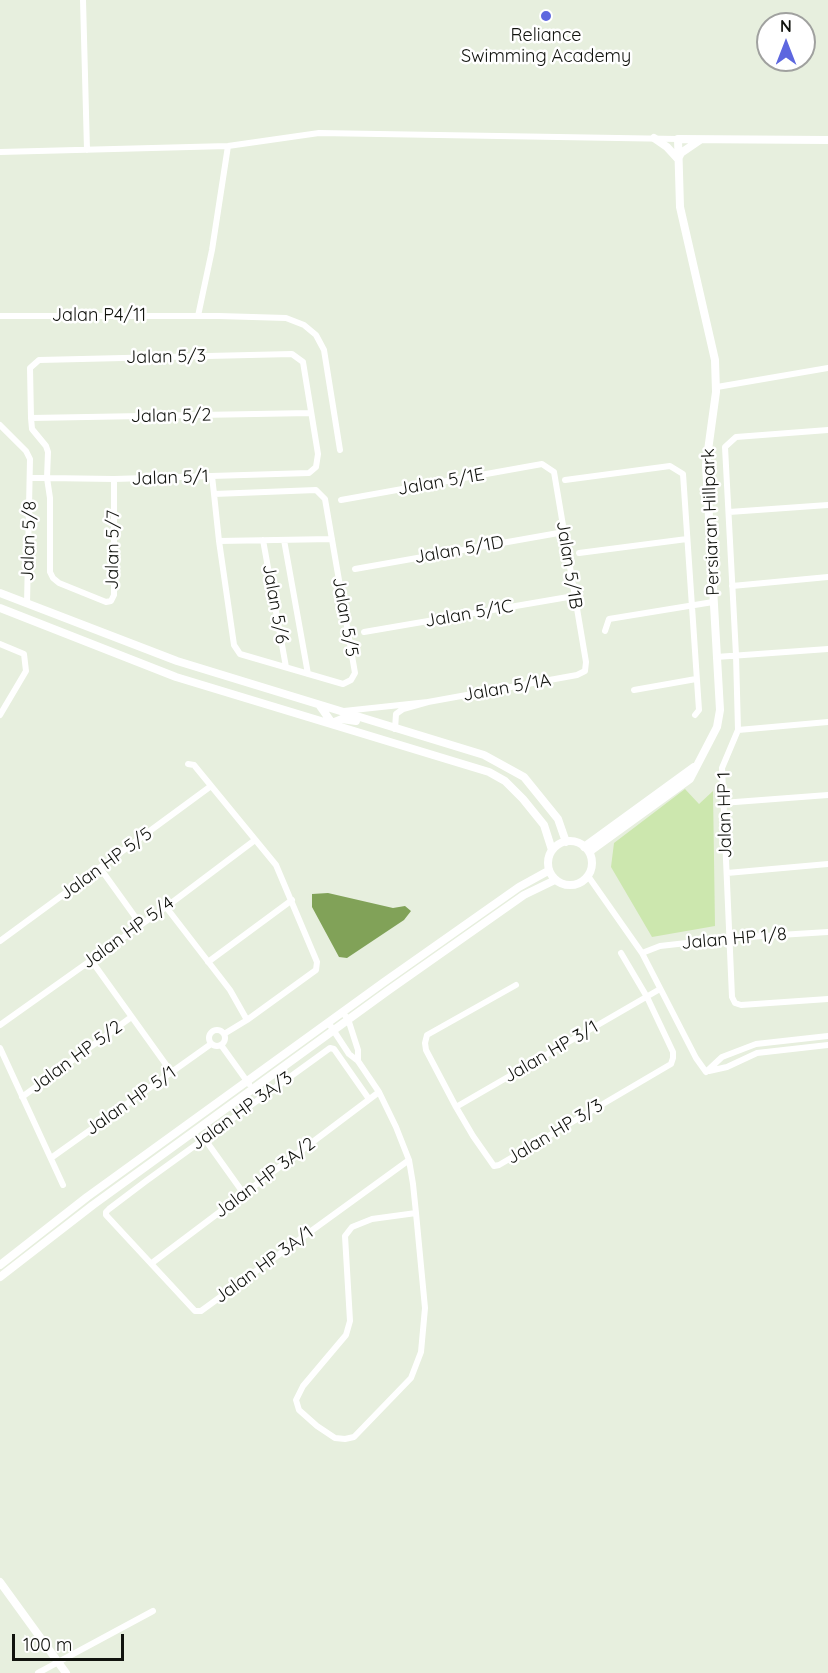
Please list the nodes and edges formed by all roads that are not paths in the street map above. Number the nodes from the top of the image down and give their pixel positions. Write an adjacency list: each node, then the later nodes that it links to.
1 (83, 0): 7 (street)
2 (654, 138): 3 (street); 6 (street); 9 (street)
3 (678, 139): 4 (street); 9 (street, Persiaran Hillpark)
4 (701, 139): 5 (street); 9 (street)
5 (828, 140)
6 (228, 146): 7 (street); 10 (street)
7 (87, 150): 8 (street)
8 (0, 152)
9 (678, 159): 13 (street, Persiaran Hillpark)
10 (198, 315): 11 (street, Jalan P4/11); 18 (street, Jalan P4/11)
11 (0, 316)
12 (828, 368): 13 (street)
13 (717, 387): 43 (street, Persiaran Hillpark)
14 (311, 413): 15 (street, Jalan 5/2); 15 (street, Jalan 5/3); 20 (street, Jalan 5/3)
15 (31, 418): 23 (street, Jalan 5/3)
16 (0, 425): 22 (street, Jalan 5/8)
17 (828, 430): 29 (street, Jalan HP 1)
18 (340, 450)
19 (542, 464): 27 (street, Jalan 5/1E); 30 (street, Jalan 5/1B)
20 (309, 473): 21 (street, Jalan 5/1)
21 (212, 476): 24 (street, Jalan 5/1); 26 (street, Jalan 5/5)
22 (31, 478): 23 (street, Jalan 5/1); 44 (street, Jalan 5/8)
23 (47, 478): 24 (street, Jalan 5/1); 39 (street, Jalan 5/3)
24 (114, 479): 39 (street, Jalan 5/7)
25 (565, 480): 32 (street)
26 (214, 494): 31 (street, Jalan 5/5); 35 (street, Jalan 5/5)
27 (341, 500)
28 (828, 505): 29 (street)
29 (729, 512): 40 (street, Jalan HP 1)
30 (564, 532): 37 (street, Jalan 5/1D); 42 (street, Jalan 5/1B)
31 (332, 539): 34 (street); 56 (street, Jalan 5/5)
32 (687, 539): 36 (street); 45 (street)
33 (263, 540): 34 (street); 35 (street); 54 (street, Jalan 5/6)
34 (284, 540): 56 (street)
35 (219, 541): 54 (street, Jalan 5/5)
36 (579, 553)
37 (355, 569)
38 (828, 577): 40 (street)
39 (59, 583)
40 (732, 586): 51 (street, Jalan HP 1)
41 (0, 593): 44 (street)
42 (574, 596): 48 (street, Jalan 5/1C); 55 (street, Jalan 5/1B)
43 (713, 602): 45 (street); 52 (street, Persiaran Hillpark)
44 (27, 603): 53 (street)
45 (692, 606): 47 (street); 58 (street)
46 (0, 608): 57 (street)
47 (605, 631)
48 (364, 632)
49 (0, 644): 63 (street)
50 (828, 650): 51 (street)
51 (736, 655): 52 (street); 69 (street, Jalan HP 1)
52 (716, 657): 76 (street, Persiaran Hillpark)
53 (177, 661): 57 (street); 61 (street)
54 (286, 668): 56 (street, Jalan 5/5)
55 (585, 671): 60 (street, Jalan 5/1A)
56 (308, 674)
57 (177, 677): 66 (street)
58 (696, 680): 59 (street); 64 (street)
59 (634, 690)
60 (428, 702): 62 (street); 68 (street)
61 (320, 706): 62 (street); 66 (street)
62 (337, 711): 67 (street)
63 (1, 712)
64 (695, 715)
65 (828, 722): 69 (street)
66 (332, 723): 67 (street); 77 (street)
67 (381, 724): 68 (street)
68 (395, 729): 75 (street)
69 (738, 730): 73 (street, Jalan HP 1)
70 (188, 764): 71 (street)
71 (211, 786): 74 (street); 79 (street, Jalan HP 5/5)
72 (828, 795): 73 (street)
73 (722, 803): 81 (street, Jalan HP 1)
74 (255, 840): 84 (street); 85 (street, Jalan HP 5/4)
75 (566, 842): 76 (street); 77 (street)
76 (586, 849): 82 (street)
77 (552, 850): 80 (street)
78 (828, 864): 81 (street)
79 (100, 868): 86 (street); 89 (street, Jalan HP 5/5)
80 (548, 871): 83 (street); 98 (street)
81 (727, 873): 88 (street, Jalan HP 1)
82 (588, 876): 83 (street); 91 (street)
83 (555, 880): 100 (street)
84 (292, 900): 93 (street); 101 (street)
85 (166, 907): 86 (street, Jalan HP 5/4); 93 (street)
86 (141, 925): 92 (street, Jalan HP 5/4)
87 (828, 932): 88 (street, Jalan HP 1/8)
88 (731, 938): 91 (street, Jalan HP 1/8); 97 (street, Jalan HP 1)
89 (0, 941)
90 (621, 953): 96 (street)
91 (642, 953): 95 (street)
92 (91, 960): 99 (street); 103 (street, Jalan HP 5/4)
93 (208, 962): 101 (street)
94 (516, 985): 119 (street, Jalan HP 3/3)
95 (660, 989): 96 (street, Jalan HP 3/1); 112 (street)
96 (646, 997): 119 (street, Jalan HP 3/1); 119 (street, Jalan HP 3/3)
97 (828, 999)
98 (342, 1012): 100 (street); 102 (street)
99 (130, 1018): 113 (street); 117 (street, Jalan HP 5/2)
100 (348, 1019): 104 (street); 111 (street)
101 (248, 1020): 105 (street)
102 (328, 1022): 104 (street); 114 (street)
103 (0, 1025)
104 (334, 1029): 111 (street); 115 (street)
105 (224, 1034): 107 (street); 108 (street)
106 (826, 1037): 112 (street)
107 (211, 1044): 108 (street); 113 (street, Jalan HP 5/1)
108 (221, 1045): 114 (street)
109 (828, 1045): 112 (street)
110 (0, 1048): 117 (street)
111 (358, 1061): 116 (street)
112 (706, 1072)
113 (171, 1073): 121 (street, Jalan HP 5/1)
114 (246, 1081): 115 (street); 128 (street)
115 (252, 1089): 129 (street)
116 (379, 1092): 118 (street, Jalan HP 3A/2); 122 (street)
117 (22, 1097): 121 (street)
118 (369, 1099): 120 (street, Jalan HP 3A/3); 124 (street, Jalan HP 3A/2)
119 (456, 1107)
120 (204, 1138): 124 (street); 126 (street, Jalan HP 3A/3)
121 (51, 1158): 123 (street)
122 (409, 1160): 125 (street); 127 (street, Jalan HP 3A/1)
123 (63, 1185)
124 (244, 1194): 127 (street, Jalan HP 3A/2)
125 (416, 1213): 125 (street)
126 (106, 1215): 127 (street, Jalan HP 3A/1)
127 (152, 1263)
128 (0, 1265)
129 (0, 1277)
130 (0, 1582): 132 (street)
131 (153, 1611): 132 (street)
132 (58, 1662): 133 (street); 134 (street)
133 (38, 1673)
134 (66, 1673)

